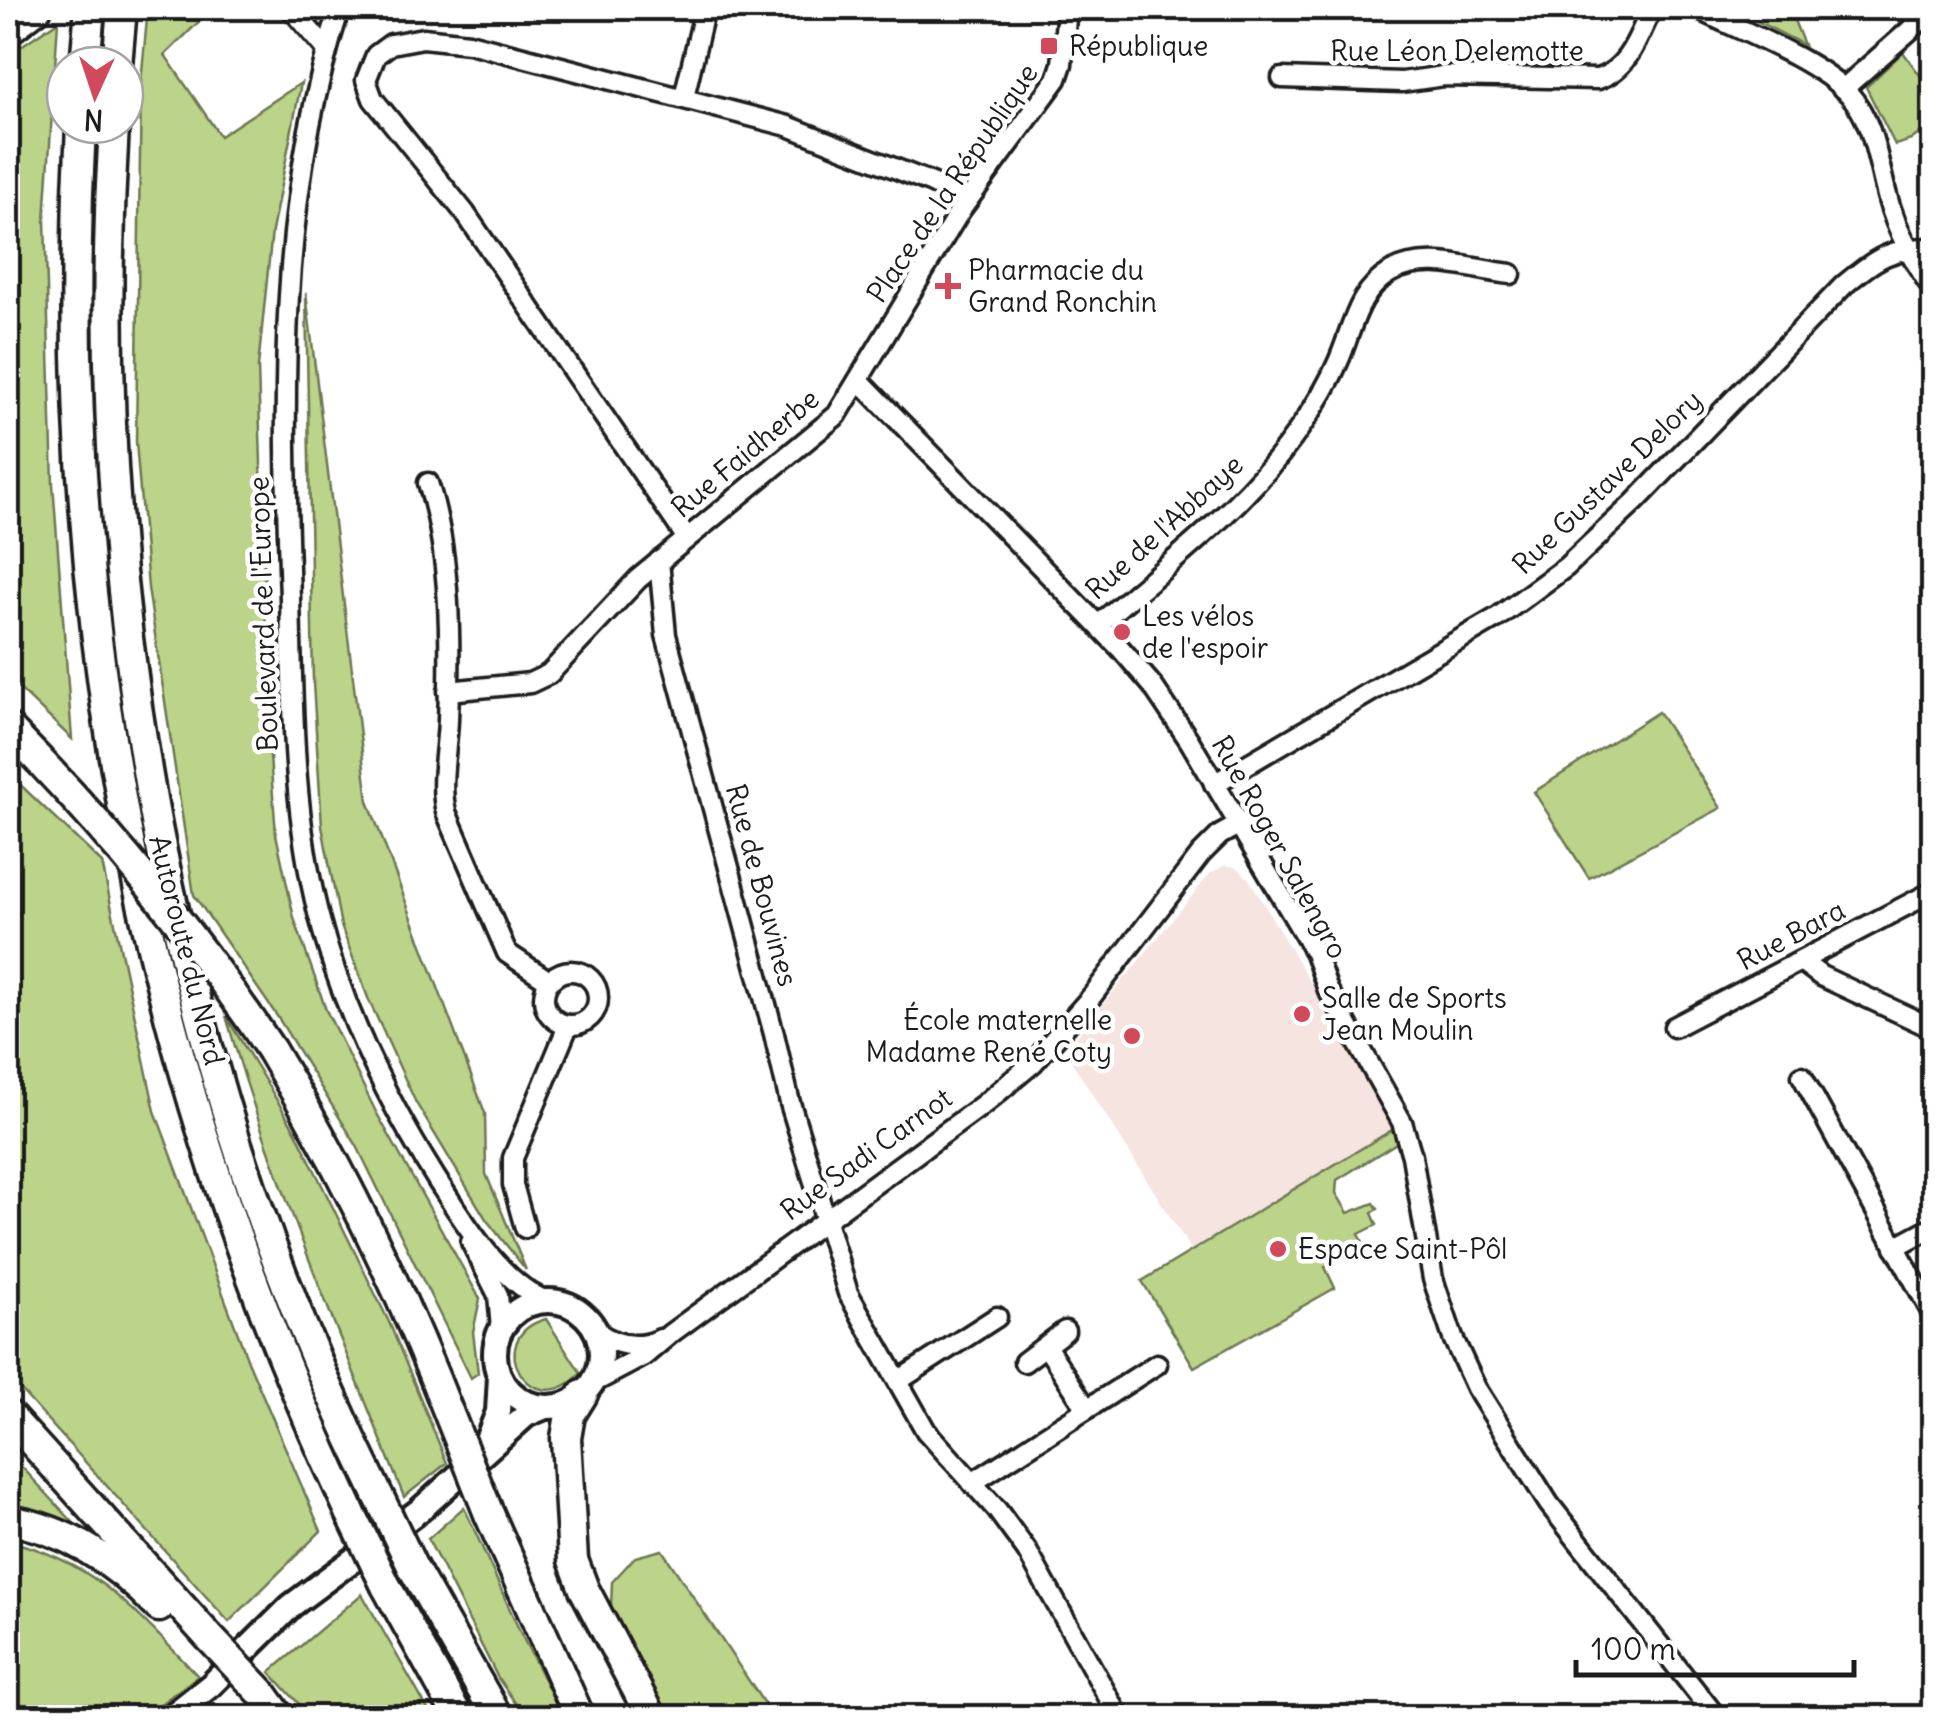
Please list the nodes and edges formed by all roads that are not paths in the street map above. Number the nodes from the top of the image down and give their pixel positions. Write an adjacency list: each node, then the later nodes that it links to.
1 (90, 8): 10 (highway)
2 (122, 8): 11 (highway)
3 (290, 8): 12 (street)
4 (340, 8): 12 (street, Boulevard de l'Europe)
5 (705, 8): 15 (street)
6 (1068, 8): 18 (street, Place de la République)
7 (1652, 8): 13 (street, Rue Léon Delemotte)
8 (1695, 8): 14 (street)
9 (1934, 9): 14 (street)
10 (87, 45)
11 (119, 45)
12 (328, 50): 39 (street, Boulevard de l'Europe)
13 (1282, 78)
14 (1843, 89): 19 (street)
15 (684, 97): 18 (street); 25 (street)
16 (80, 145): 69 (highway, Autoroute du Nord, bridge)
17 (113, 145): 70 (highway, Autoroute du Nord, bridge)
18 (966, 201): 23 (street, Place de la République)
19 (1906, 248): 20 (street); 22 (street); 30 (street, Rue Gustave Delory)
20 (1934, 248)
21 (1511, 274): 27 (street, Rue de l'Abbaye)
22 (1934, 291)
23 (859, 380): 25 (street, Rue Faidherbe); 27 (street, Rue Roger Salengro)
24 (428, 482): 28 (street)
25 (686, 537): 26 (street, Rue Faidherbe)
26 (658, 561): 28 (street, Rue Faidherbe); 40 (street, Rue de Bouvines)
27 (1098, 625): 30 (street, Rue Roger Salengro)
28 (448, 691): 34 (street)
29 (8, 728): 71 (highway, bridge)
30 (1214, 784): 31 (street, Rue Roger Salengro)
31 (1238, 825): 40 (street, Rue Sadi Carnot); 74 (street, Rue Roger Salengro)
32 (1934, 891): 33 (street, Rue Bara)
33 (1801, 961): 36 (street, Rue Bara); 37 (street)
34 (550, 981): 35 (street); 35 (street)
35 (568, 1026): 42 (street)
36 (1674, 1027)
37 (1934, 1029)
38 (1802, 1076): 43 (street)
39 (446, 1193): 44 (street, Boulevard de l'Europe); 47 (street, Boulevard de l'Europe)
40 (824, 1221): 50 (street, Rue Sadi Carnot); 55 (street, Rue de Bouvines)
41 (1934, 1226): 43 (street)
42 (525, 1228)
43 (1895, 1247): 46 (street)
44 (547, 1301): 47 (main road); 48 (main road)
45 (997, 1317): 55 (street)
46 (1934, 1317)
47 (501, 1329): 54 (main road)
48 (596, 1330): 50 (street, Rue Sadi Carnot); 56 (main road)
49 (1065, 1331): 51 (street)
50 (670, 1334): 56 (street, Rue Sadi Carnot)
51 (1046, 1346): 52 (street); 58 (street)
52 (1024, 1362)
53 (1157, 1364): 58 (street)
54 (500, 1377): 57 (main road); 60 (main road)
55 (898, 1381): 61 (street, Rue de Bouvines)
56 (587, 1389): 57 (main road); 72 (highway)
57 (545, 1406): 60 (main road)
58 (1087, 1409): 61 (street)
59 (8, 1415): 63 (highway)
60 (476, 1462): 64 (main road)
61 (972, 1483): 73 (street, Rue de Bouvines)
62 (8, 1520): 63 (highway)
63 (203, 1641): 65 (highway, bridge)
64 (211, 1685): 66 (main road); 67 (main road)
65 (258, 1705): 68 (highway)
66 (168, 1718)
67 (188, 1718)
68 (280, 1718)
69 (459, 1718)
70 (498, 1718)
71 (580, 1718)
72 (652, 1718)
73 (1120, 1718)
74 (1717, 1718)

